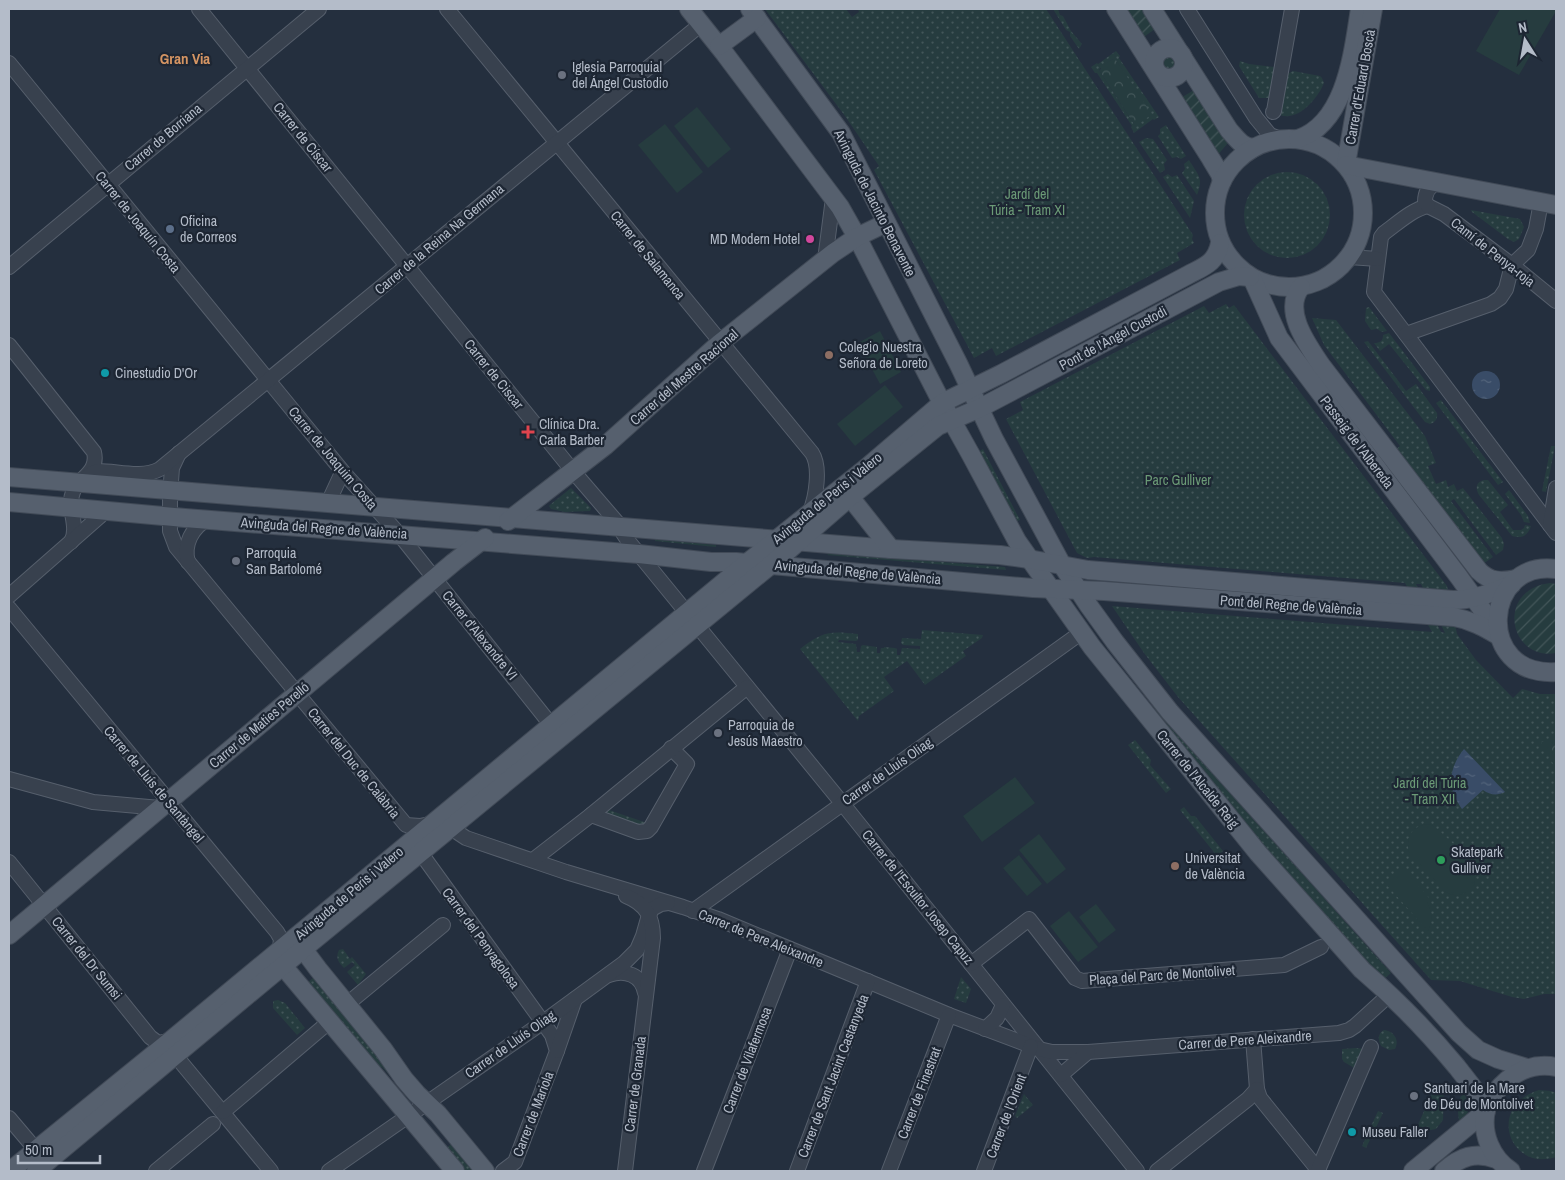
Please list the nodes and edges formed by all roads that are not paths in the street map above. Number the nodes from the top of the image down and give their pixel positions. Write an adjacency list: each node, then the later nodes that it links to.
1 (199, 9): 16 (street, Carrer de Císcar)
2 (319, 9): 16 (street, Carrer de Borriana)
3 (447, 9): 21 (street, Carrer de Salamanca)
4 (689, 9): 12 (main road)
5 (1116, 9): 17 (main road)
6 (1152, 9): 14 (main road)
7 (1187, 9): 19 (street)
8 (1292, 9): 18 (street)
9 (1360, 9): 20 (main road, Carrer d'Eduard Boscà)
10 (1373, 9): 23 (main road, Carrer d'Eduard Boscà)
11 (754, 13): 13 (main road); 30 (main road, Avinguda de Jacinto Benavente)
12 (700, 24): 13 (main road); 21 (street, Carrer de la Reina Na Germana)
13 (720, 46): 27 (main road)
14 (1182, 56): 17 (main road); 22 (main road)
15 (9, 63): 26 (street, Carrer de Joaquín Costa)
16 (247, 68): 26 (street, Carrer de Borriana); 36 (street, Carrer de Císcar)
17 (1157, 73): 24 (main road)
18 (1273, 112)
19 (1280, 139): 20 (main road); 22 (main road)
20 (1298, 139): 23 (main road)
21 (556, 142): 36 (street, Carrer de la Reina Na Germana); 43 (street, Carrer de Salamanca)
22 (1253, 148): 24 (main road)
23 (1346, 165): 25 (main road); 33 (main road)
24 (1222, 181): 32 (main road)
25 (1436, 183): 28 (main road); 29 (street)
26 (107, 184): 38 (street, Carrer de Borriana); 45 (street, Carrer de Joaquín Costa)
27 (833, 198): 31 (main road); 35 (street)
28 (1548, 203): 37 (street)
29 (1428, 206): 34 (street); 37 (street, Camí de Penya-roja)
30 (886, 223): 31 (main road, Carrer del Mestre Racional); 46 (main road, Avinguda de Jacinto Benavente)
31 (857, 237): 35 (main road, Carrer del Mestre Racional); 47 (main road)
32 (1220, 242): 39 (main road); 46 (main road, Pont de l'Àngel Custodi)
33 (1349, 258): 34 (street); 40 (main road)
34 (1378, 259): 42 (street)
35 (825, 260): 43 (main road, Carrer del Mestre Racional)
36 (407, 265): 45 (street, Carrer de la Reina Na Germana); 51 (street, Carrer de Ciscar)
37 (1512, 265): 41 (street, Camí de Penya-roja); 42 (street)
38 (9, 267)
39 (1251, 278): 40 (main road); 48 (main road, Pont de l'Àngel Custodi); 89 (main road, Passeig de l'Albereda)
40 (1301, 287): 86 (main road, Passeig de l'Albereda)
41 (1556, 301)
42 (1406, 334): 70 (street)
43 (720, 343): 51 (main road, Carrer del Mestre Racional); 65 (street, Carrer de Salamanca)
44 (9, 345): 55 (street)
45 (268, 381): 50 (street, Carrer de la Reina Na Germana); 53 (street, Carrer de Joaquim Costa)
46 (970, 388): 47 (main road, Avinguda de Peris i Valero); 48 (main road, Avinguda de Jacinto Benavente)
47 (942, 403): 49 (main road); 58 (main road, Avinguda de Peris i Valero)
48 (980, 408): 49 (main road, Avinguda de Peris i Valero); 87 (main road, Carrer de l'Alcalde Reig)
49 (952, 420): 59 (main road, Avinguda de Peris i Valero); 79 (main road, Carrer de l'Alcalde Reig)
50 (179, 453): 52 (street, Carrer de la Reina Na Germana); 57 (street)
51 (572, 470): 67 (main road, Carrer del Mestre Racional); 69 (street, Carrer de Ciscar)
52 (154, 472): 55 (street, Avinguda del Regne de València)
53 (344, 473): 61 (street); 62 (street, Carrer de Joaquim Costa)
54 (9, 477): 55 (main road, Avinguda del Regne de València)
55 (83, 481): 57 (main road, Avinguda del Regne de València); 63 (street)
56 (1556, 488): 70 (street)
57 (170, 490): 61 (main road, Avinguda del Regne de València); 66 (street, Carrer del Duc de Calàbria)
58 (830, 496): 59 (main road); 65 (main road, Avinguda de Peris i Valero)
59 (850, 497): 75 (main road, Avinguda de Peris i Valero); 77 (main road, Avinguda del Regne de València)
60 (9, 502): 63 (main road, Avinguda del Regne de València)
61 (328, 503): 62 (main road, Avinguda del Regne de València)
62 (374, 507): 67 (main road, Avinguda del Regne de València); 71 (street, Carrer de Joaquim Costa)
63 (71, 508): 64 (main road, Avinguda del Regne de València); 76 (street)
64 (114, 511): 66 (main road, Avinguda del Regne de València); 76 (street)
65 (810, 512): 73 (main road, Avinguda de Peris i Valero)
66 (171, 516): 68 (main road, Avinguda del Regne de València); 81 (street, Carrer del Duc de Calàbria)
67 (512, 518): 69 (main road, Avinguda del Regne de València); 74 (main road, Carrer de Maties Perelló)
68 (208, 519): 71 (main road, Avinguda del Regne de València); 81 (street)
69 (621, 527): 72 (main road, Avinguda del Regne de València); 78 (street)
70 (1553, 529)
71 (399, 534): 74 (main road, Avinguda del Regne de València); 85 (street, Carrer d'Alexandre VI)
72 (717, 535): 73 (main road, Avinguda del Regne de València); 80 (main road)
73 (776, 540): 75 (main road, Avinguda del Regne de València); 82 (main road, Avinguda de Peris i Valero)
74 (482, 541): 78 (main road, Avinguda del Regne de València); 85 (main road, Carrer de Maties Perelló)
75 (798, 541): 77 (main road, Avinguda del Regne de València); 83 (main road, Avinguda de Peris i Valero)
76 (71, 542): 88 (street)
77 (891, 549): 79 (main road, Avinguda del Regne de València)
78 (639, 554): 80 (main road, Avinguda del Regne de València); 91 (street)
79 (1029, 559): 87 (main road, Avinguda del Regne de València); 87 (main road, Carrer de l'Alcalde Reig)
80 (711, 562): 82 (main road, Avinguda del Regne de València)
81 (188, 563): 96 (street, Carrer del Duc de Calàbria)
82 (748, 563): 83 (main road, Avinguda del Regne de València); 91 (main road, Avinguda de Peris i Valero)
83 (770, 564): 87 (main road, Avinguda del Regne de València); 91 (main road, Avinguda de Peris i Valero)
84 (1556, 569): 86 (main road)
85 (435, 578): 96 (main road, Carrer de Maties Perelló); 97 (street, Carrer d'Alexandre VI)
86 (1516, 581): 89 (main road); 93 (main road)
87 (1064, 585): 89 (main road, Pont del Regne de València); 92 (main road, Carrer de l'Alcalde Reig); 93 (main road, Pont del Regne de València); 136 (main road, Carrer de l'Alcalde Reig)
88 (9, 596)
89 (1474, 598): 93 (main road, Passeig de l'Albereda)
90 (9, 608): 101 (street, Carrer de Lluís de Santàngel)
91 (688, 615): 95 (street, Carrer de l'Escultor Josep Capuz); 97 (main road, Avinguda de Peris i Valero)
92 (1082, 632): 100 (street, Carrer de Lluís Oliag); 120 (main road, Carrer de l'Alcalde Reig)
93 (1499, 634): 94 (main road, Passeig de l'Albereda)
94 (1556, 672)
95 (747, 687): 98 (street); 100 (street, Carrer de l'Escultor Josep Capuz)
96 (298, 693): 101 (main road, Carrer de Maties Perelló); 103 (street, Carrer del Duc de Calàbria)
97 (558, 730): 103 (main road, Avinguda de Peris i Valero)
98 (671, 748): 102 (street); 102 (street)
99 (9, 779): 101 (street)
100 (842, 803): 110 (street, Carrer de Lluís Oliag); 117 (street, Carrer de l'Escultor Josep Capuz)
101 (164, 805): 109 (main road, Carrer de Maties Perelló); 116 (street, Carrer de Lluís de Santàngel)
102 (591, 816): 105 (street)
103 (442, 825): 104 (main road, Avinguda de Peris i Valero); 105 (street, Carrer de Pere Aleixandre); 116 (main road, Avinguda de Peris i Valero)
104 (420, 852): 116 (main road, Avinguda de Peris i Valero); 127 (street, Carrer del Penyagolosa)
105 (534, 860): 107 (street, Carrer de Pere Aleixandre)
106 (9, 862): 109 (street, Carrer del Dr Sumsi)
107 (566, 872): 108 (street, Carrer de Pere Aleixandre); 111 (street)
108 (669, 903): 110 (street, Carrer de Pere Aleixandre); 111 (street)
109 (44, 905): 113 (main road, Carrer de Maties Perelló); 131 (street, Carrer del Dr Sumsi)
110 (693, 911): 115 (street, Carrer de Pere Aleixandre)
111 (649, 915): 118 (street, Carrer de Lluís Oliag); 121 (street, Carrer de Granada)
112 (443, 925): 123 (street)
113 (9, 935)
114 (1321, 947): 117 (street, Plaça del Parc de Montolivet)
115 (790, 949): 119 (street, Carrer de Pere Aleixandre); 156 (street, Carrer de Vilafermosa)
116 (290, 951): 123 (main road); 126 (main road); 131 (main road, Avinguda de Peris i Valero)
117 (971, 964): 124 (street, Carrer de l'Escultor Josep Capuz)
118 (606, 976): 121 (street); 122 (street, Carrer de Lluís Oliag)
119 (868, 981): 125 (street, Carrer de Pere Aleixandre); 157 (street, Carrer de Sant Jacint Castanyeda)
120 (1389, 994): 129 (street, Carrer de Pere Aleixandre); 140 (main road, Carrer de l'Alcalde Reig)
121 (646, 997): 155 (street, Carrer de Granada)
122 (575, 999): 127 (street, Carrer de Lluís Oliag); 132 (street, Carrer de Mariola)
123 (346, 1005): 139 (main road)
124 (1004, 1005): 128 (street); 133 (street, Carrer de l'Escultor Josep Capuz)
125 (949, 1015): 128 (street, Carrer de Pere Aleixandre); 158 (street, Carrer de Finestrat)
126 (329, 1022): 141 (street); 142 (main road)
127 (542, 1022): 132 (street); 139 (street, Carrer de Lluís Oliag)
128 (984, 1029): 133 (street, Carrer de Pere Aleixandre)
129 (1253, 1039): 134 (street, Carrer de Pere Aleixandre); 138 (street)
130 (1371, 1047): 147 (street)
131 (173, 1048): 141 (street); 146 (main road, Avinguda de Peris i Valero)
132 (556, 1051): 154 (street, Carrer de Mariola)
133 (1039, 1051): 134 (street, Carrer de Pere Aleixandre); 137 (street, Carrer de l'Escultor Josep Capuz); 159 (street, Carrer de l’Orient)
134 (1088, 1052): 137 (street)
135 (1556, 1067): 136 (main road)
136 (1527, 1068): 140 (main road)
137 (1061, 1075): 160 (street, Carrer de l'Escultor Josep Capuz)
138 (1257, 1089): 147 (street); 161 (street)
139 (426, 1103): 142 (street, Carrer de Lluís Oliag); 153 (main road)
140 (1486, 1109): 145 (main road); 162 (main road)
141 (223, 1112): 150 (street)
142 (409, 1116): 151 (street, Carrer de Lluís Oliag); 152 (main road)
143 (9, 1118): 146 (street)
144 (213, 1124): 149 (street)
145 (1496, 1158): 163 (main road); 164 (main road)
146 (39, 1161): 148 (main road, Avinguda de Peris i Valero)
147 (1314, 1169)
148 (10, 1171)
149 (156, 1171)
150 (271, 1171)
151 (329, 1171)
152 (455, 1171)
153 (485, 1171)
154 (503, 1171)
155 (625, 1171)
156 (704, 1171)
157 (797, 1171)
158 (889, 1171)
159 (984, 1171)
160 (1137, 1171)
161 (1156, 1171)
162 (1413, 1171)
163 (1444, 1171)
164 (1510, 1171)

